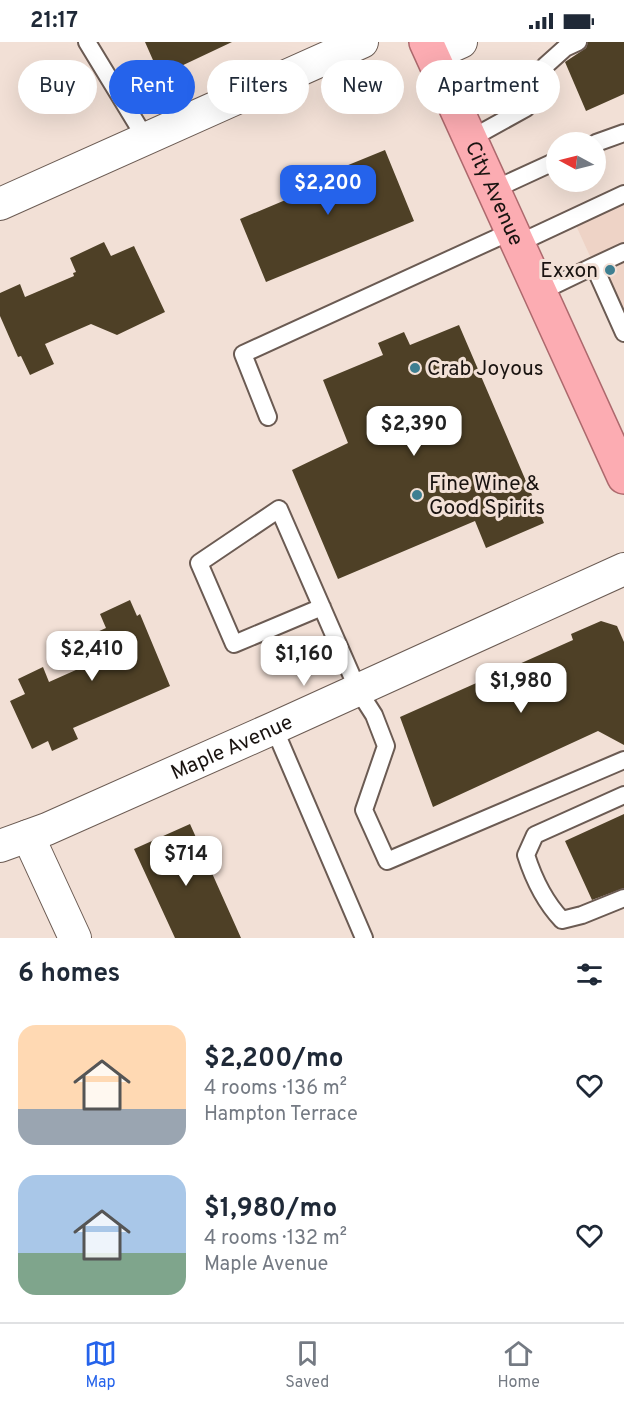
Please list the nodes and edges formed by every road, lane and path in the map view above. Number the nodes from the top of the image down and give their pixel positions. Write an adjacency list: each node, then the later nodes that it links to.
1 (87, 42): 6 (lane)
2 (362, 42): 6 (street)
3 (578, 42): 7 (lane)
4 (440, 46): 7 (highway, City Avenue)
5 (624, 134): 8 (lane)
6 (146, 139): 12 (street)
7 (470, 139): 10 (highway, City Avenue)
8 (606, 140)
9 (546, 166): 10 (lane)
10 (493, 190): 13 (highway, City Avenue)
11 (624, 194): 13 (lane)
12 (0, 204)
13 (515, 237): 16 (highway, City Avenue); 18 (lane)
14 (624, 252): 15 (lane)
15 (594, 266): 16 (lane); 17 (lane)
16 (540, 292): 19 (highway, City Avenue)
17 (624, 333)
18 (268, 417)
19 (624, 477)
20 (624, 569): 22 (street, Maple Avenue)
21 (322, 607): 21 (lane); 22 (lane)
22 (358, 690): 23 (street, Maple Avenue); 24 (lane)
23 (274, 728): 26 (street, Maple Avenue); 29 (lane)
24 (624, 760)
25 (624, 795): 27 (lane)
26 (14, 841): 28 (street)
27 (624, 898)
28 (75, 938)
29 (364, 938)

